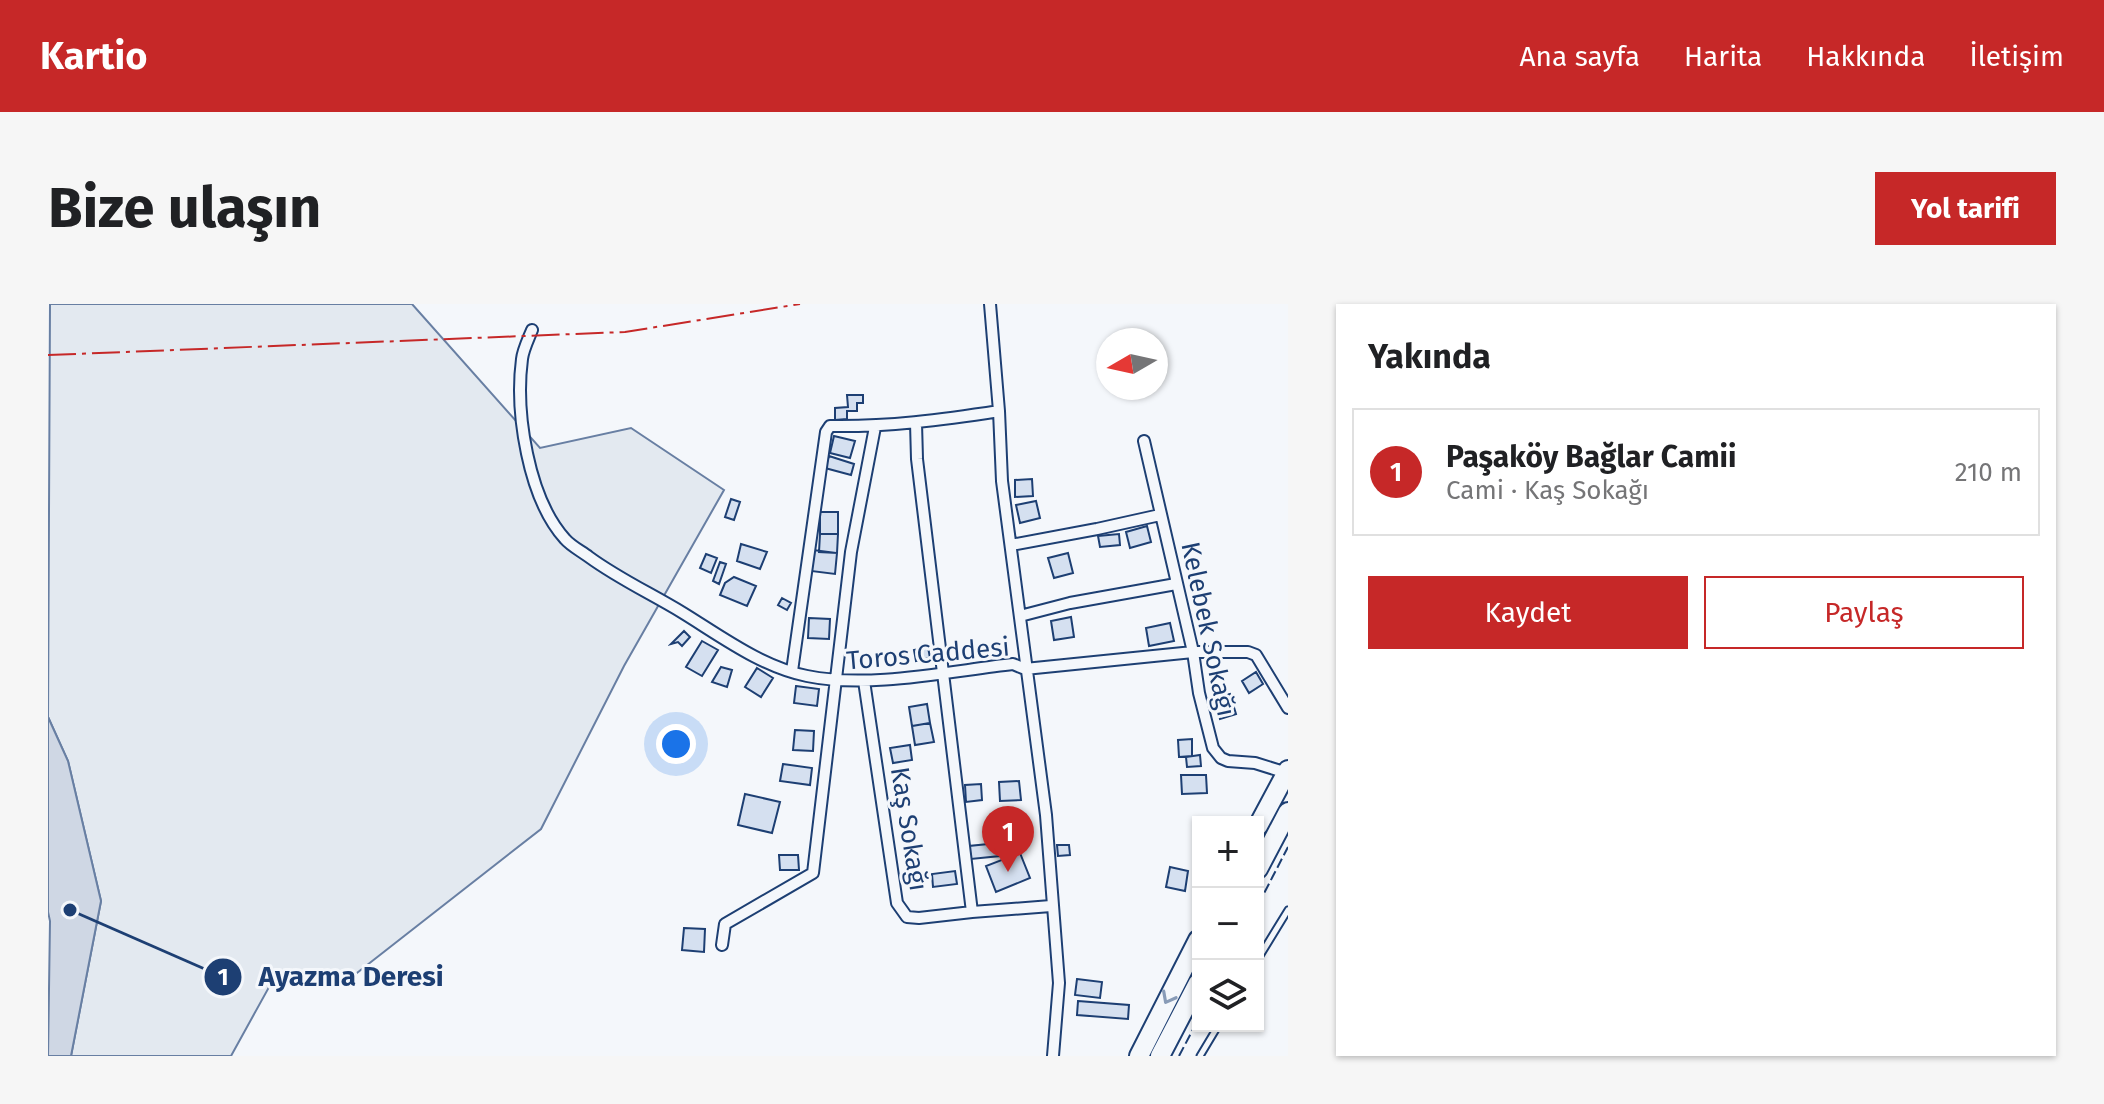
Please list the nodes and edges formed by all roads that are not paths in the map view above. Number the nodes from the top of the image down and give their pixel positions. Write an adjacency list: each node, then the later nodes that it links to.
1 (990, 304): 3 (street)
2 (532, 330): 13 (street)
3 (999, 411): 4 (street); 8 (street)
4 (916, 423): 5 (street); 14 (street)
5 (875, 427): 13 (street); 15 (street)
6 (1144, 441): 7 (street, Kelebek Sokağı)
7 (1160, 515): 8 (street); 9 (street, Kelebek Sokağı)
8 (1011, 545): 10 (street)
9 (1176, 584): 10 (street); 11 (street, Kelebek Sokağı)
10 (1020, 616): 12 (street)
11 (1193, 652): 12 (street, Toros Caddesi); 17 (street, Toros Caddesi); 18 (street, Kelebek Sokağı)
12 (1025, 669): 14 (street, Toros Caddesi); 22 (street)
13 (792, 671): 15 (street)
14 (943, 672): 16 (street, Toros Caddesi); 24 (street)
15 (837, 681): 16 (street, Toros Caddesi); 25 (street, Toros Caddesi)
16 (864, 681): 24 (street, Kaş Sokağı)
17 (1288, 708)
18 (1287, 771): 20 (highway)
19 (1288, 812): 21 (highway)
20 (1263, 816)
21 (1264, 858)
22 (1051, 906): 24 (street); 30 (street)
23 (1288, 910): 26 (lane)
24 (972, 912)
25 (722, 945)
26 (1264, 949)
27 (1192, 952): 31 (highway, one-way to 31)
28 (1192, 995): 32 (highway)
29 (1214, 1032): 33 (lane)
30 (1053, 1056)
31 (1139, 1056)
32 (1160, 1056)
33 (1200, 1056)

